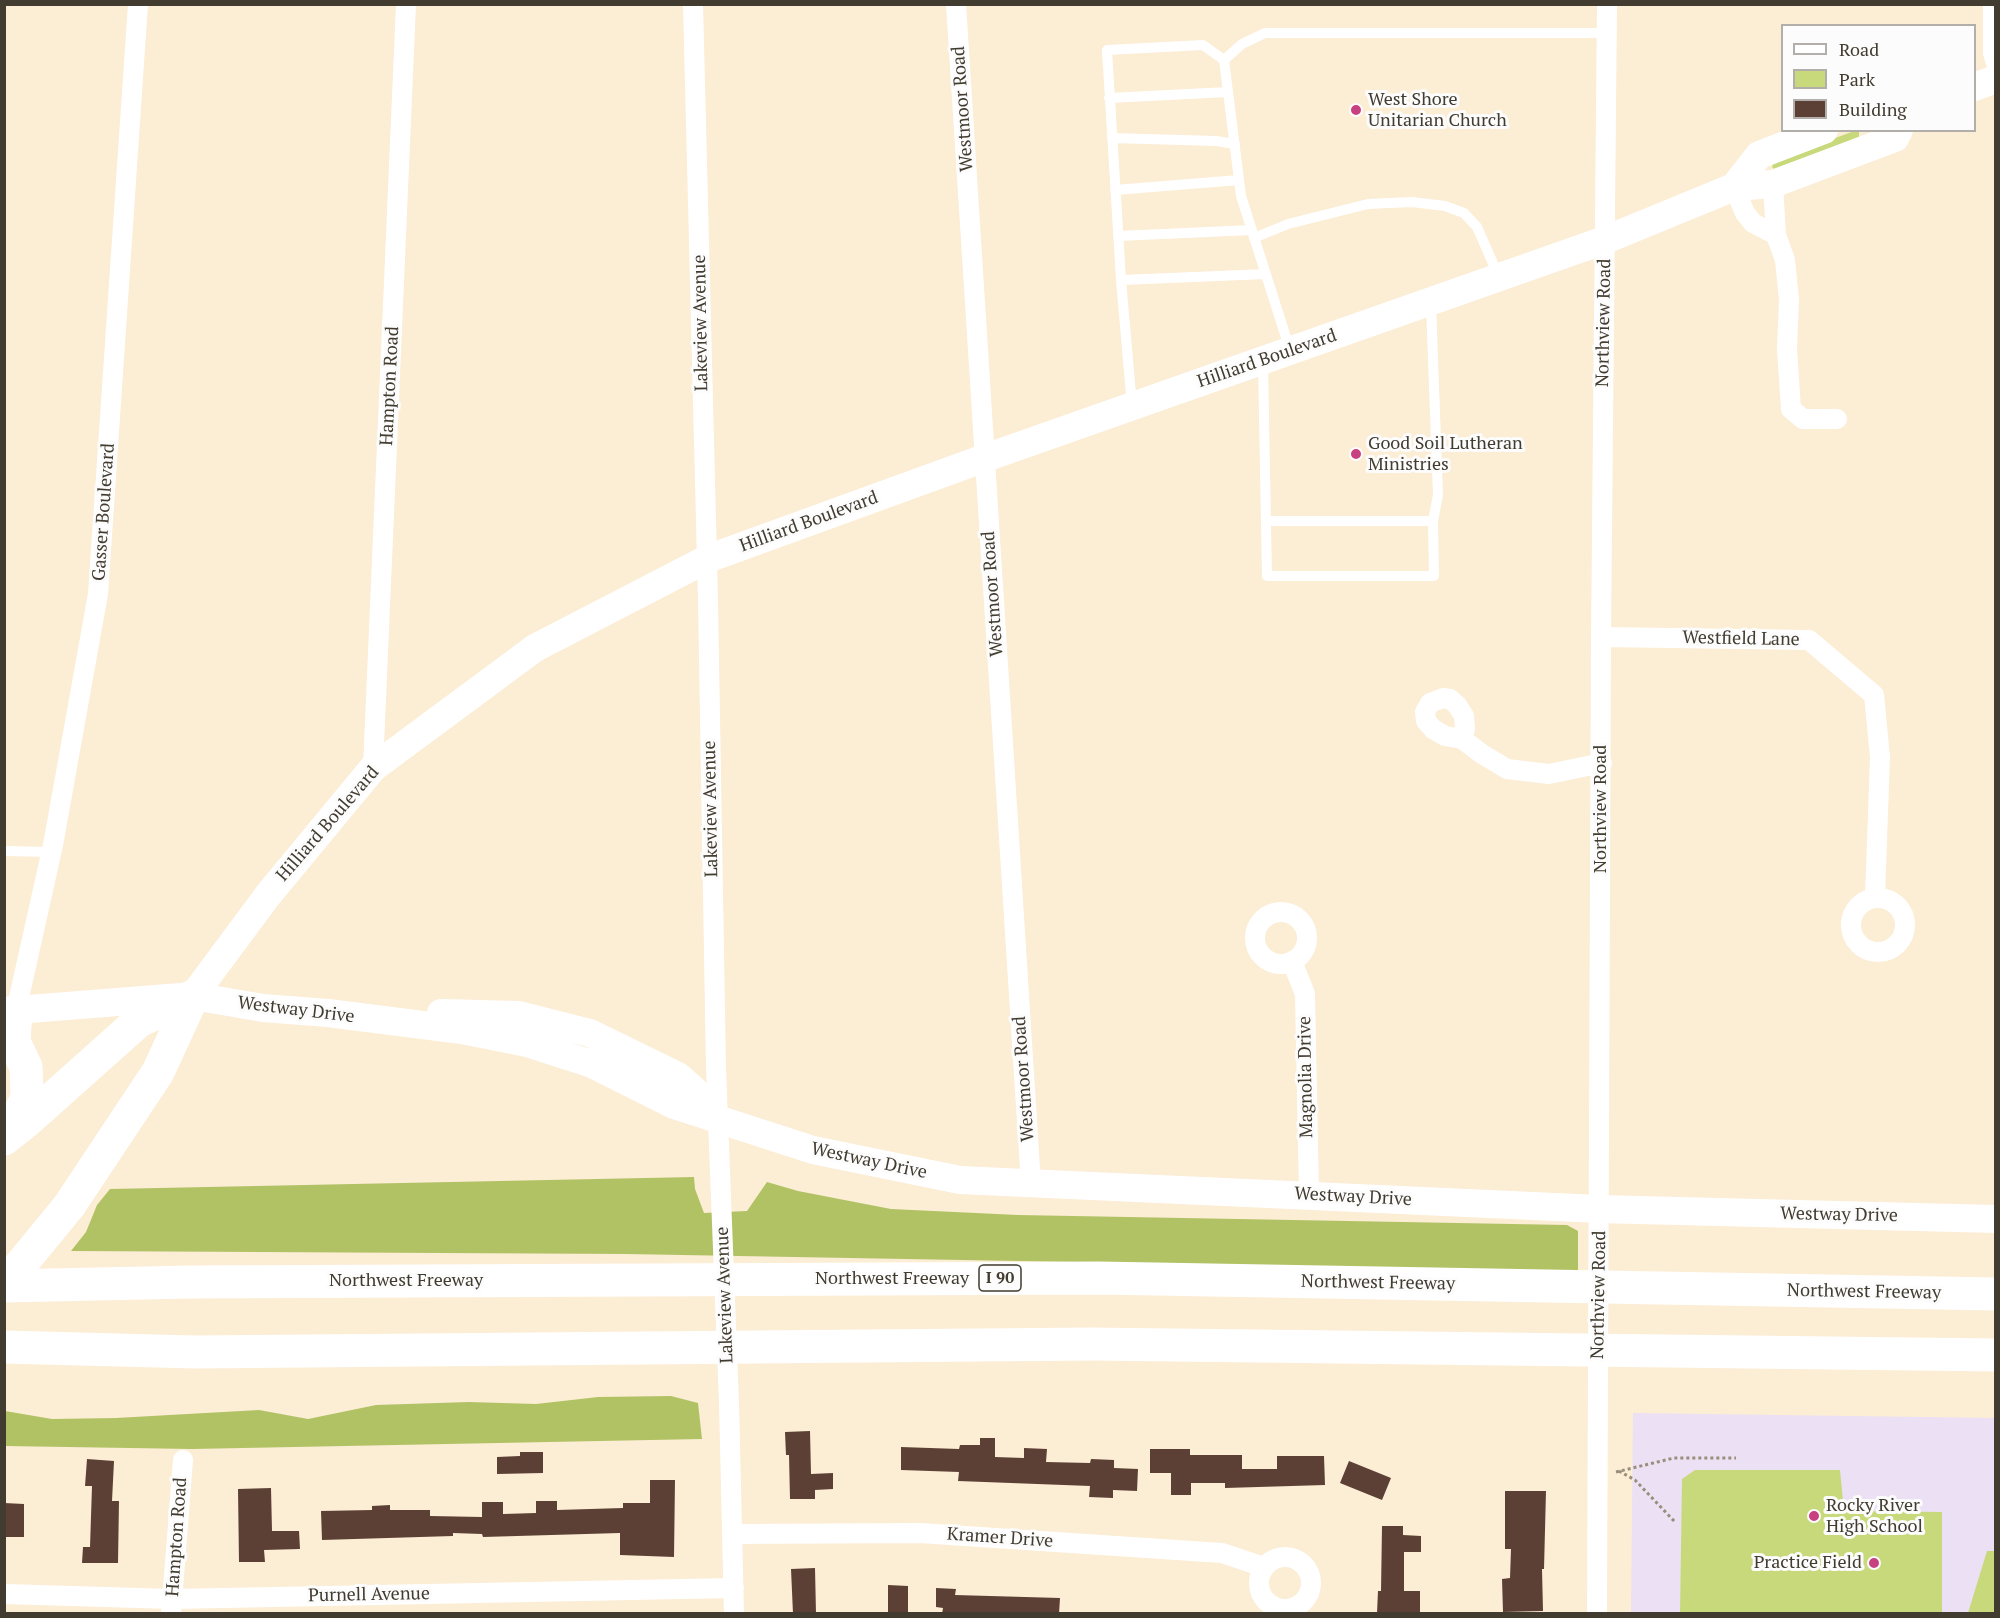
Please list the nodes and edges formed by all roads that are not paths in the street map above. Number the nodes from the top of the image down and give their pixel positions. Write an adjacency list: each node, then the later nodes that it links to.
1 (138, 4): 43 (street, Gasser Boulevard)
2 (406, 4): 41 (street, Hampton Road)
3 (693, 4): 37 (street, Lakeview Avenue)
4 (956, 4): 34 (street, Westmoor Road)
5 (1607, 4): 7 (street, Northview Road)
6 (1993, 4): 9 (street)
7 (1607, 33): 8 (lane); 25 (street, Northview Road)
8 (1224, 60): 12 (lane); 13 (lane)
9 (1995, 63)
10 (1995, 79): 11 (main road)
11 (1976, 86)
12 (1228, 92): 13 (lane); 17 (lane)
13 (1109, 98): 16 (lane)
14 (1819, 132): 20 (main road, Hilliard Boulevard)
15 (1898, 132): 19 (main road, Hilliard Boulevard)
16 (1112, 138): 17 (lane); 21 (lane)
17 (1235, 144): 18 (lane)
18 (1239, 180): 21 (lane); 22 (lane)
19 (1773, 183): 20 (main road, Hilliard Boulevard); 23 (street)
20 (1734, 187): 23 (street); 25 (main road, Hilliard Boulevard)
21 (1115, 190): 24 (lane)
22 (1253, 234): 24 (lane); 26 (lane); 27 (lane)
23 (1776, 235): 33 (street)
24 (1118, 236): 28 (lane)
25 (1605, 240): 27 (main road, Hilliard Boulevard); 38 (street, Northview Road)
26 (1266, 274): 28 (lane); 30 (lane)
27 (1499, 277): 29 (main road, Hilliard Boulevard)
28 (1121, 280): 32 (lane)
29 (1431, 301): 30 (main road, Hilliard Boulevard); 36 (lane)
30 (1290, 351): 31 (main road, Hilliard Boulevard)
31 (1263, 360): 32 (main road, Hilliard Boulevard); 35 (lane)
32 (1132, 406): 34 (main road, Hilliard Boulevard)
33 (1837, 419)
34 (985, 458): 37 (main road, Hilliard Boulevard); 50 (street, Westmoor Road)
35 (1266, 521): 36 (lane); 36 (lane)
36 (1433, 521)
37 (707, 559): 41 (main road, Hilliard Boulevard); 48 (street, Lakeview Avenue)
38 (1601, 637): 40 (street, Northview Road); 44 (street, Westfield Lane)
39 (1462, 739): 40 (street)
40 (1602, 763): 52 (street, Northview Road)
41 (373, 768): 46 (main road, Hilliard Boulevard)
42 (4, 851): 43 (lane)
43 (51, 852): 47 (street, Gasser Boulevard)
44 (1875, 897)
45 (1292, 961): 51 (street, Magnolia Drive)
46 (193, 996): 47 (main road); 48 (main road, Westway Drive); 49 (highway); 54 (highway)
47 (10, 1011): 49 (highway)
48 (718, 1121): 50 (main road, Westway Drive); 59 (street, Lakeview Avenue)
49 (4, 1137)
50 (1031, 1184): 51 (main road, Westway Drive)
51 (1309, 1195): 52 (main road, Westway Drive)
52 (1599, 1209): 53 (main road, Westway Drive); 65 (street, Northview Road)
53 (1995, 1219)
54 (4, 1286): 55 (highway, Northwest Freeway / I 90)
55 (1995, 1294)
56 (4, 1347): 57 (highway)
57 (1995, 1355)
58 (183, 1460): 63 (street, Hampton Road)
59 (733, 1534): 60 (street, Kramer Drive); 61 (street, Lakeview Avenue)
60 (1264, 1567)
61 (734, 1588): 63 (street, Purnell Avenue); 64 (street, Lakeview Avenue)
62 (4, 1594): 63 (street, Purnell Avenue)
63 (171, 1606)
64 (734, 1614)
65 (1597, 1614)

